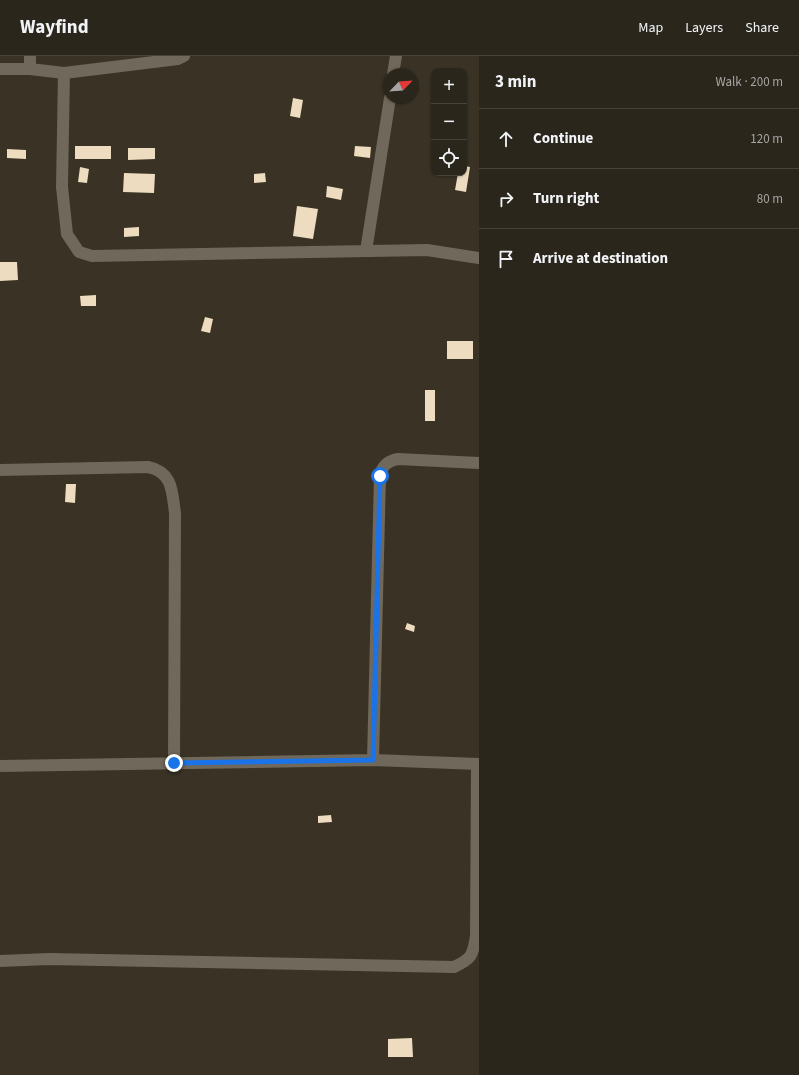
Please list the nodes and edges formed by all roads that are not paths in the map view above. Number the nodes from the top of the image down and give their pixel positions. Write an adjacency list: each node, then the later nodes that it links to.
1 (30, 56): 6 (street)
2 (184, 56): 7 (street)
3 (396, 56): 4 (street)
4 (394, 68)
5 (0, 69): 6 (street)
6 (30, 69): 7 (street)
7 (64, 74): 9 (street)
8 (389, 104): 9 (street)
9 (366, 251): 10 (street)
10 (479, 258)
11 (479, 463): 13 (street)
12 (0, 470): 14 (street)
13 (373, 760): 14 (street); 15 (street)
14 (174, 763): 16 (street)
15 (478, 764): 17 (street)
16 (0, 766)
17 (0, 961)

